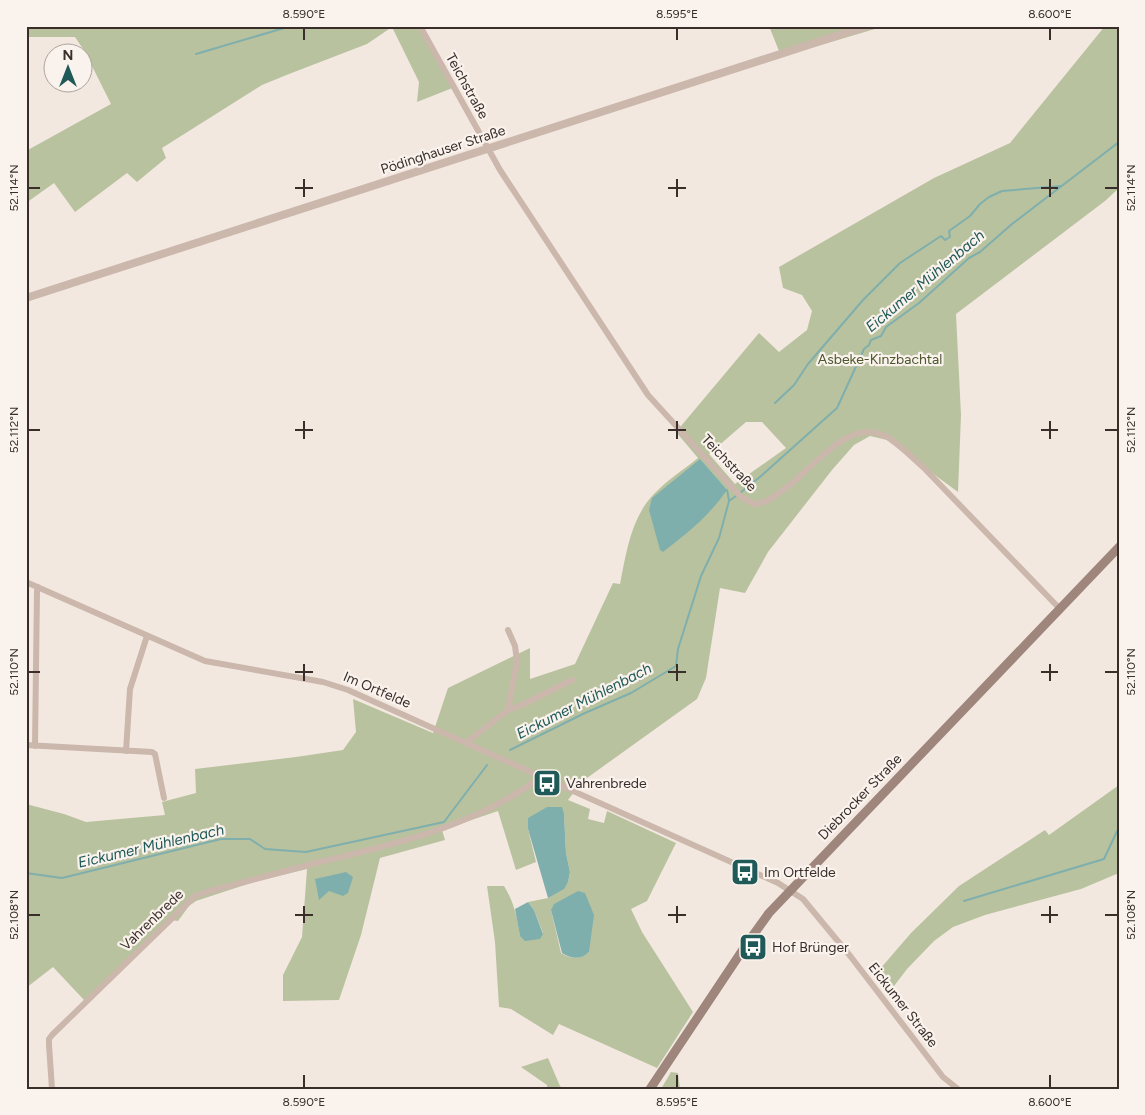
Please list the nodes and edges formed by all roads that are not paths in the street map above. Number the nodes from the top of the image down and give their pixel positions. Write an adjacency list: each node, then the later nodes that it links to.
1 (420, 26): 3 (street, Teichstraße)
2 (867, 26): 3 (street, Pödinghauser Straße)
3 (488, 149): 4 (street, Pödinghauser Straße); 8 (street, Teichstraße)
4 (26, 298)
5 (1119, 547): 8 (main road, Diebrocker Straße)
6 (26, 582): 7 (street, Im Ortfelde)
7 (38, 587): 10 (street, Im Ortfelde); 15 (street)
8 (1060, 609): 19 (main road, Diebrocker Straße)
9 (508, 630): 12 (street)
10 (147, 636): 13 (street, Im Ortfelde); 16 (street)
11 (572, 680): 12 (street)
12 (508, 710): 13 (street)
13 (467, 742): 17 (street, Im Ortfelde)
14 (26, 745): 15 (street)
15 (36, 746): 16 (street)
16 (126, 751): 18 (street)
17 (542, 776): 19 (street, Im Ortfelde); 20 (street, Vahrenbrede)
18 (164, 798)
19 (790, 890): 21 (main road, Diebrocker Straße); 22 (street, Eickumer Straße)
20 (52, 1089)
21 (650, 1089)
22 (958, 1089)

